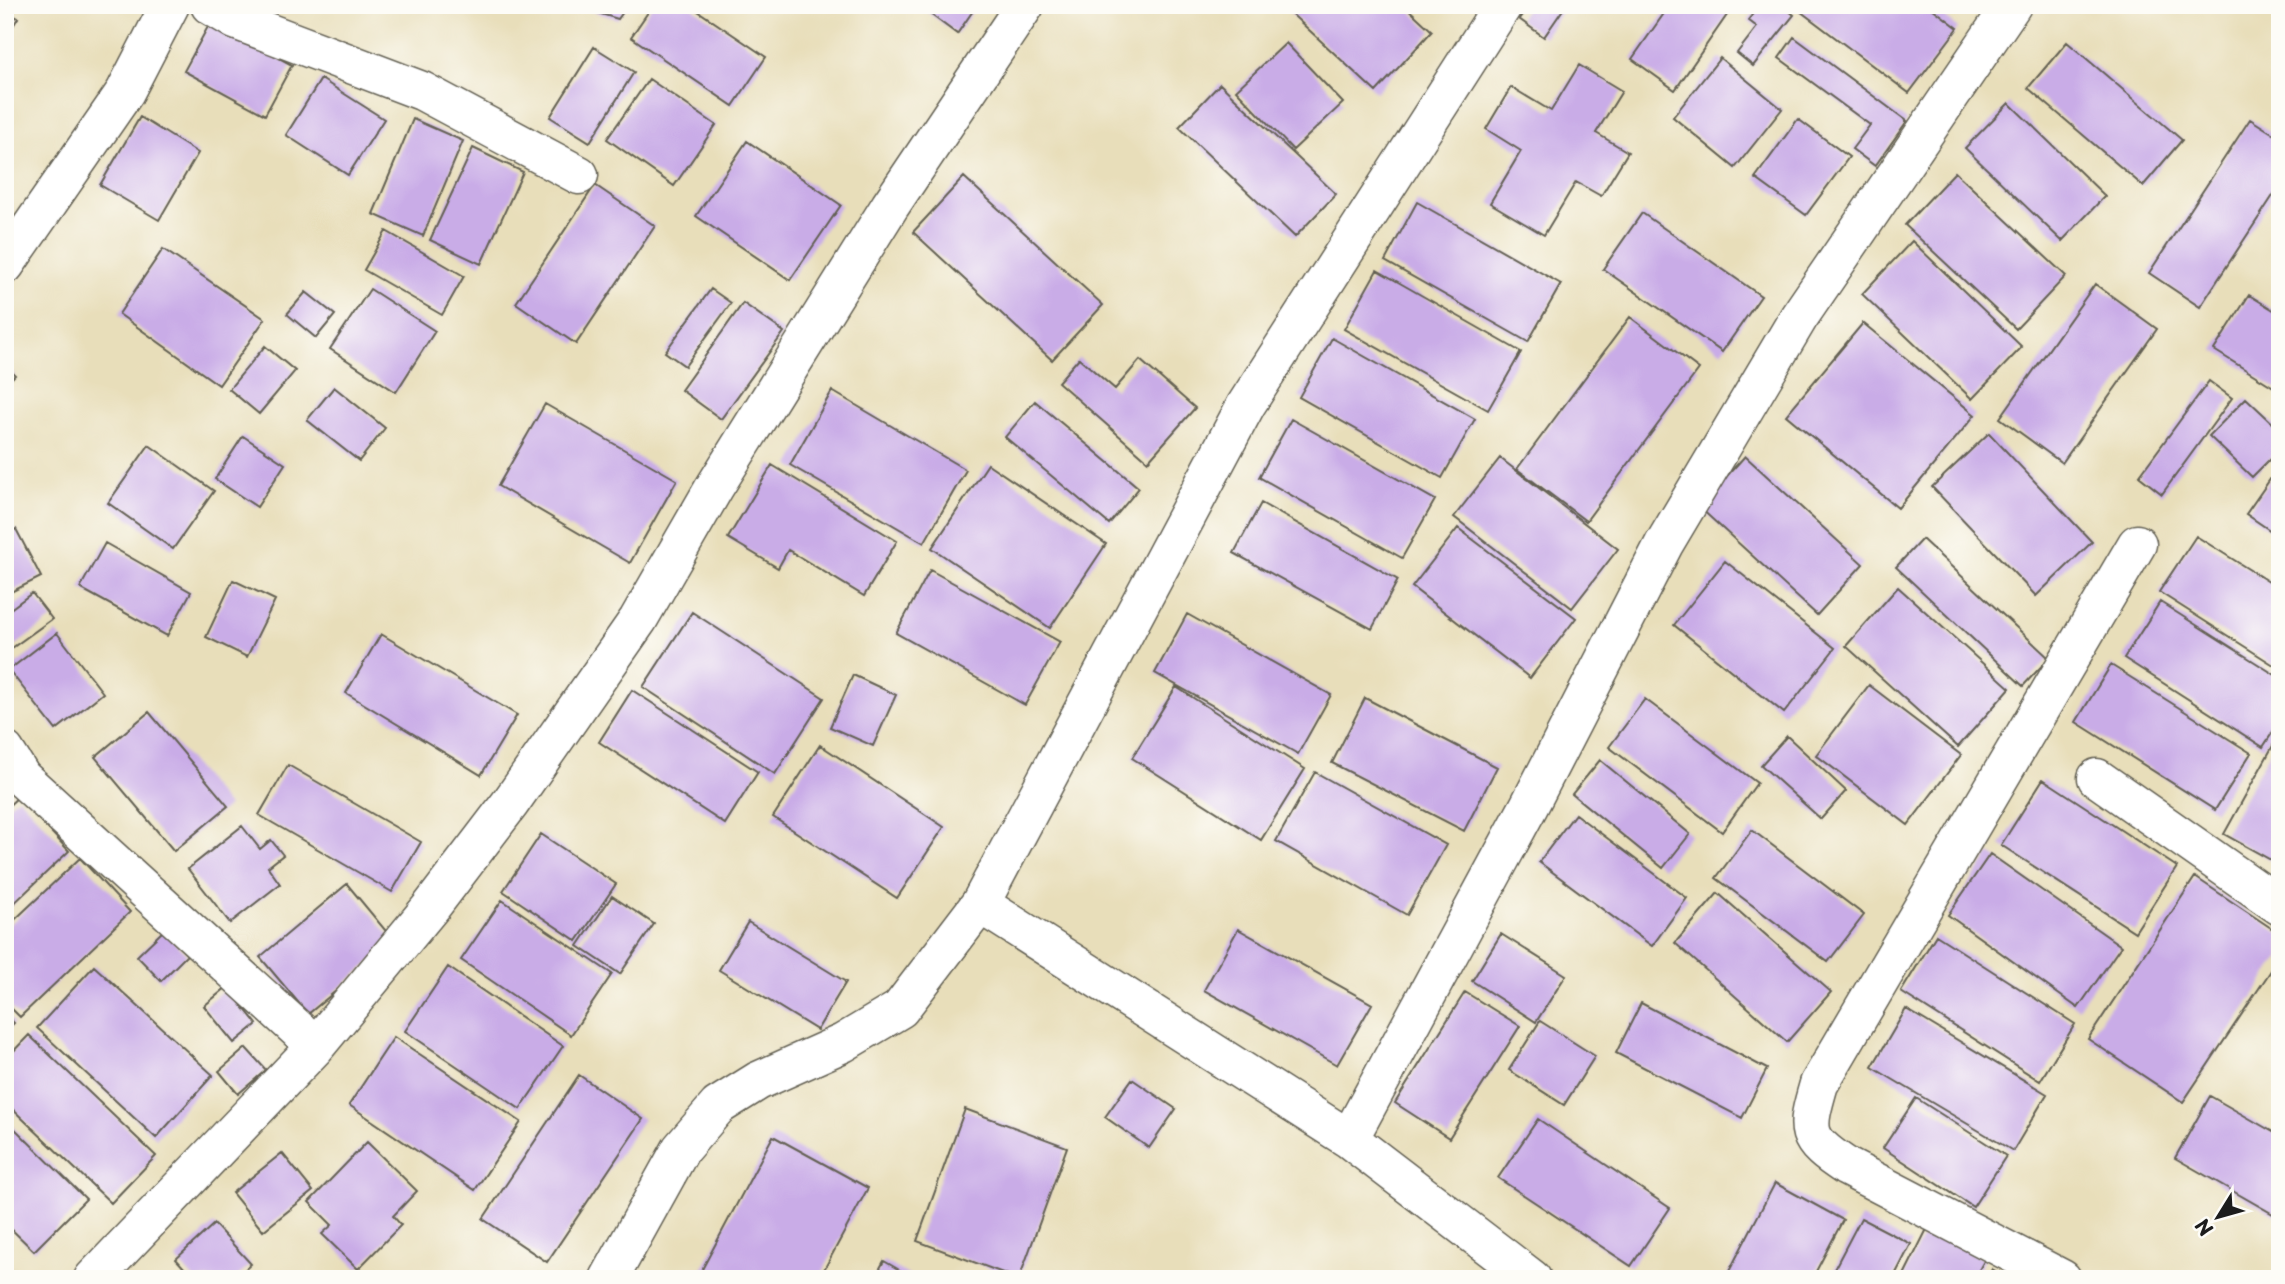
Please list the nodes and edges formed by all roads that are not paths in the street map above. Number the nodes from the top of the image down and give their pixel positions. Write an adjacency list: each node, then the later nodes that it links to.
1 (170, 5): 7 (street)
2 (210, 5): 6 (street)
3 (1025, 5): 13 (street)
4 (1503, 5): 11 (street)
5 (2012, 5): 14 (street)
6 (579, 175)
7 (5, 265)
8 (2137, 544): 18 (street)
9 (5, 751): 13 (street)
10 (2096, 778): 12 (street)
11 (980, 904): 14 (street); 16 (street)
12 (2280, 906)
13 (316, 1046): 15 (street)
14 (1349, 1139): 17 (street)
15 (93, 1279)
16 (609, 1279)
17 (1532, 1279)
18 (2063, 1279)

